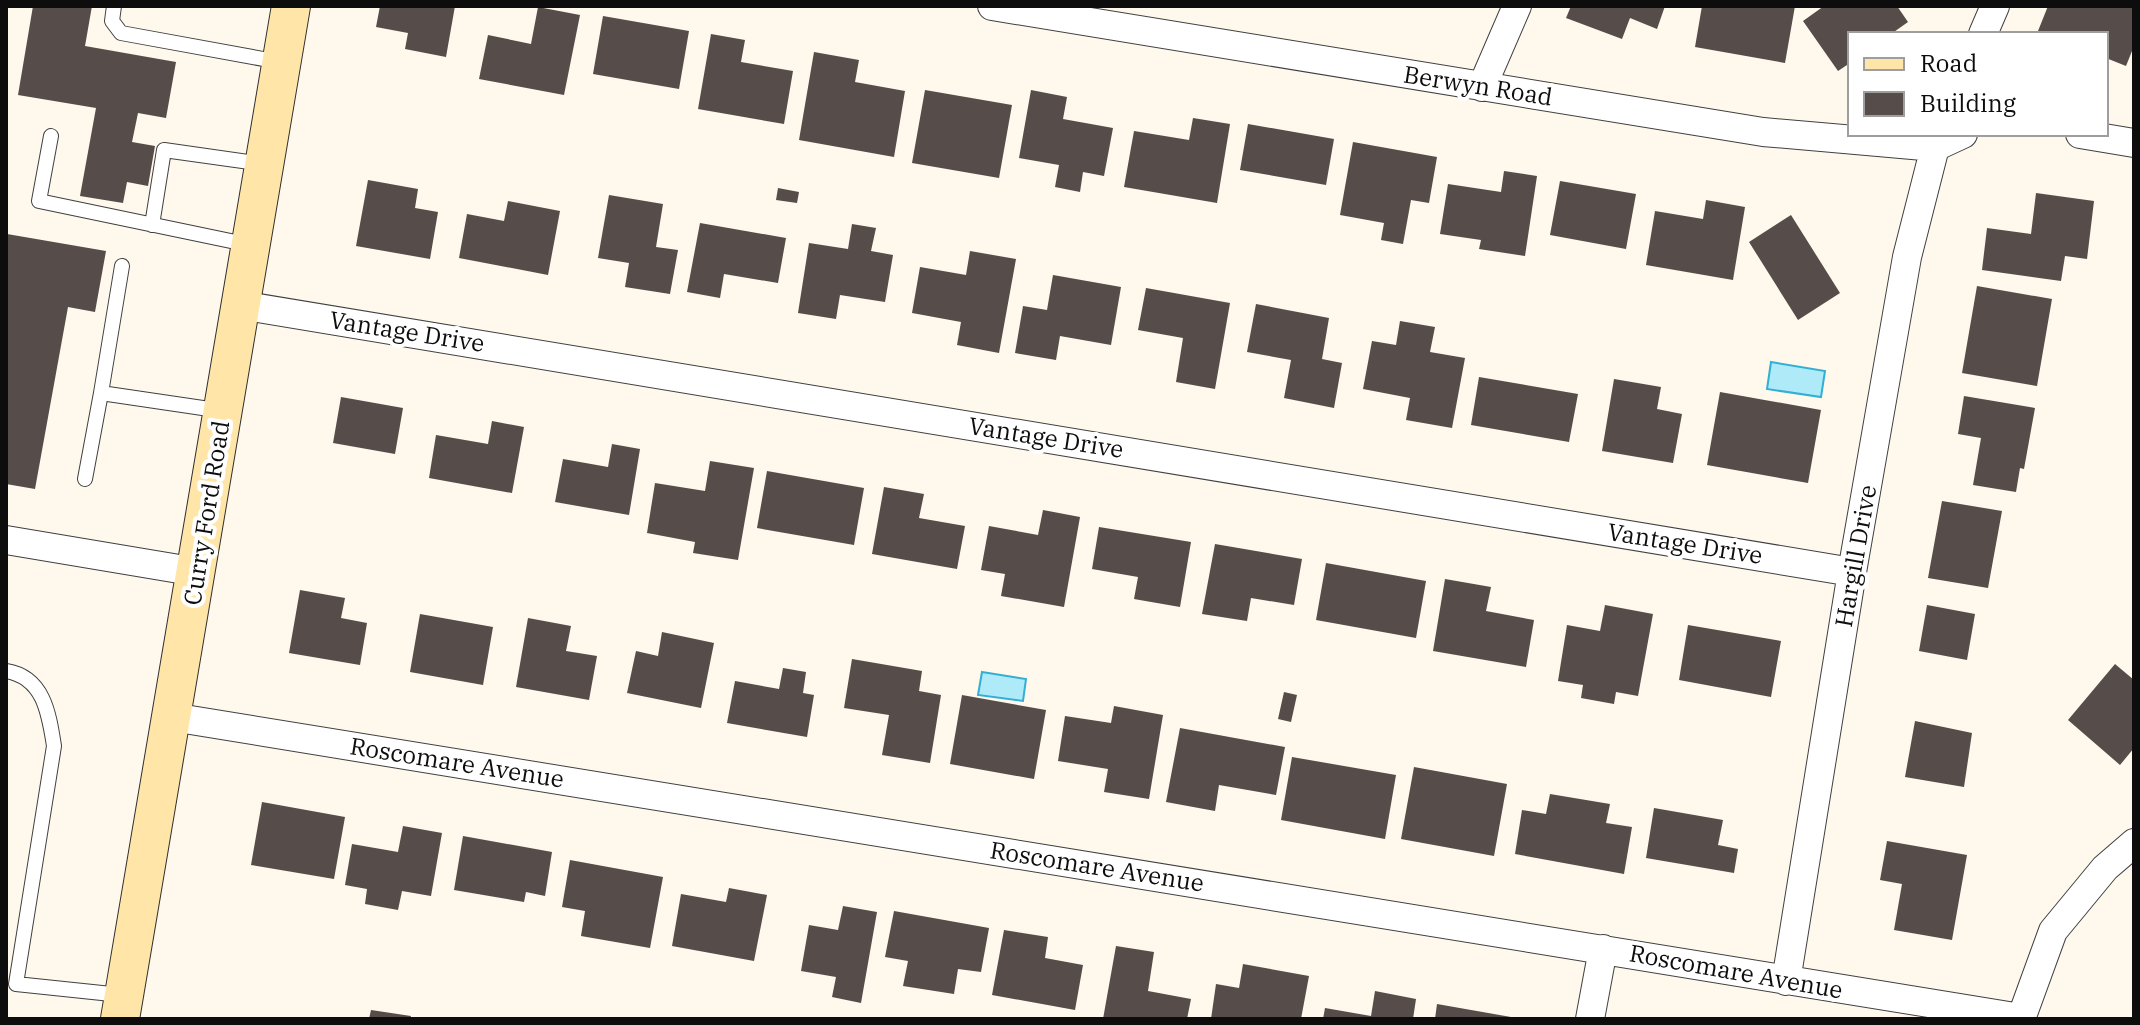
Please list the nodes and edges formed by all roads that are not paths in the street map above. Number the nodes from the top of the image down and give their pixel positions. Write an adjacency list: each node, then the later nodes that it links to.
1 (114, 6): 7 (lane)
2 (291, 6): 7 (street, Curry Ford Road)
3 (992, 6): 8 (street, Berwyn Road)
4 (1517, 6): 8 (street)
5 (1995, 6): 6 (street)
6 (1984, 32)
7 (282, 63): 13 (street, Curry Ford Road)
8 (1482, 87): 11 (street, Berwyn Road)
9 (51, 136): 14 (lane)
10 (2092, 136): 12 (street)
11 (1938, 141): 23 (street, Hargill Drive)
12 (2134, 143)
13 (264, 164): 14 (lane); 15 (street, Curry Ford Road)
14 (152, 225): 15 (lane)
15 (250, 245): 17 (street, Curry Ford Road)
16 (122, 266): 18 (lane)
17 (240, 305): 19 (street, Curry Ford Road); 23 (street, Vantage Drive)
18 (101, 393): 19 (lane); 20 (lane)
19 (223, 411): 22 (street, Curry Ford Road)
20 (85, 479)
21 (6, 540): 22 (street)
22 (197, 572): 25 (street, Curry Ford Road)
23 (1852, 572): 29 (street, Hargill Drive)
24 (6, 671): 28 (lane)
25 (172, 717): 27 (street, Roscomare Avenue); 30 (street, Curry Ford Road)
26 (2134, 843): 31 (street)
27 (1603, 949): 29 (street, Roscomare Avenue); 32 (street)
28 (12, 978): 30 (lane)
29 (1786, 981): 31 (street, Roscomare Avenue)
30 (122, 1007)
31 (2021, 1018)
32 (1590, 1019)

